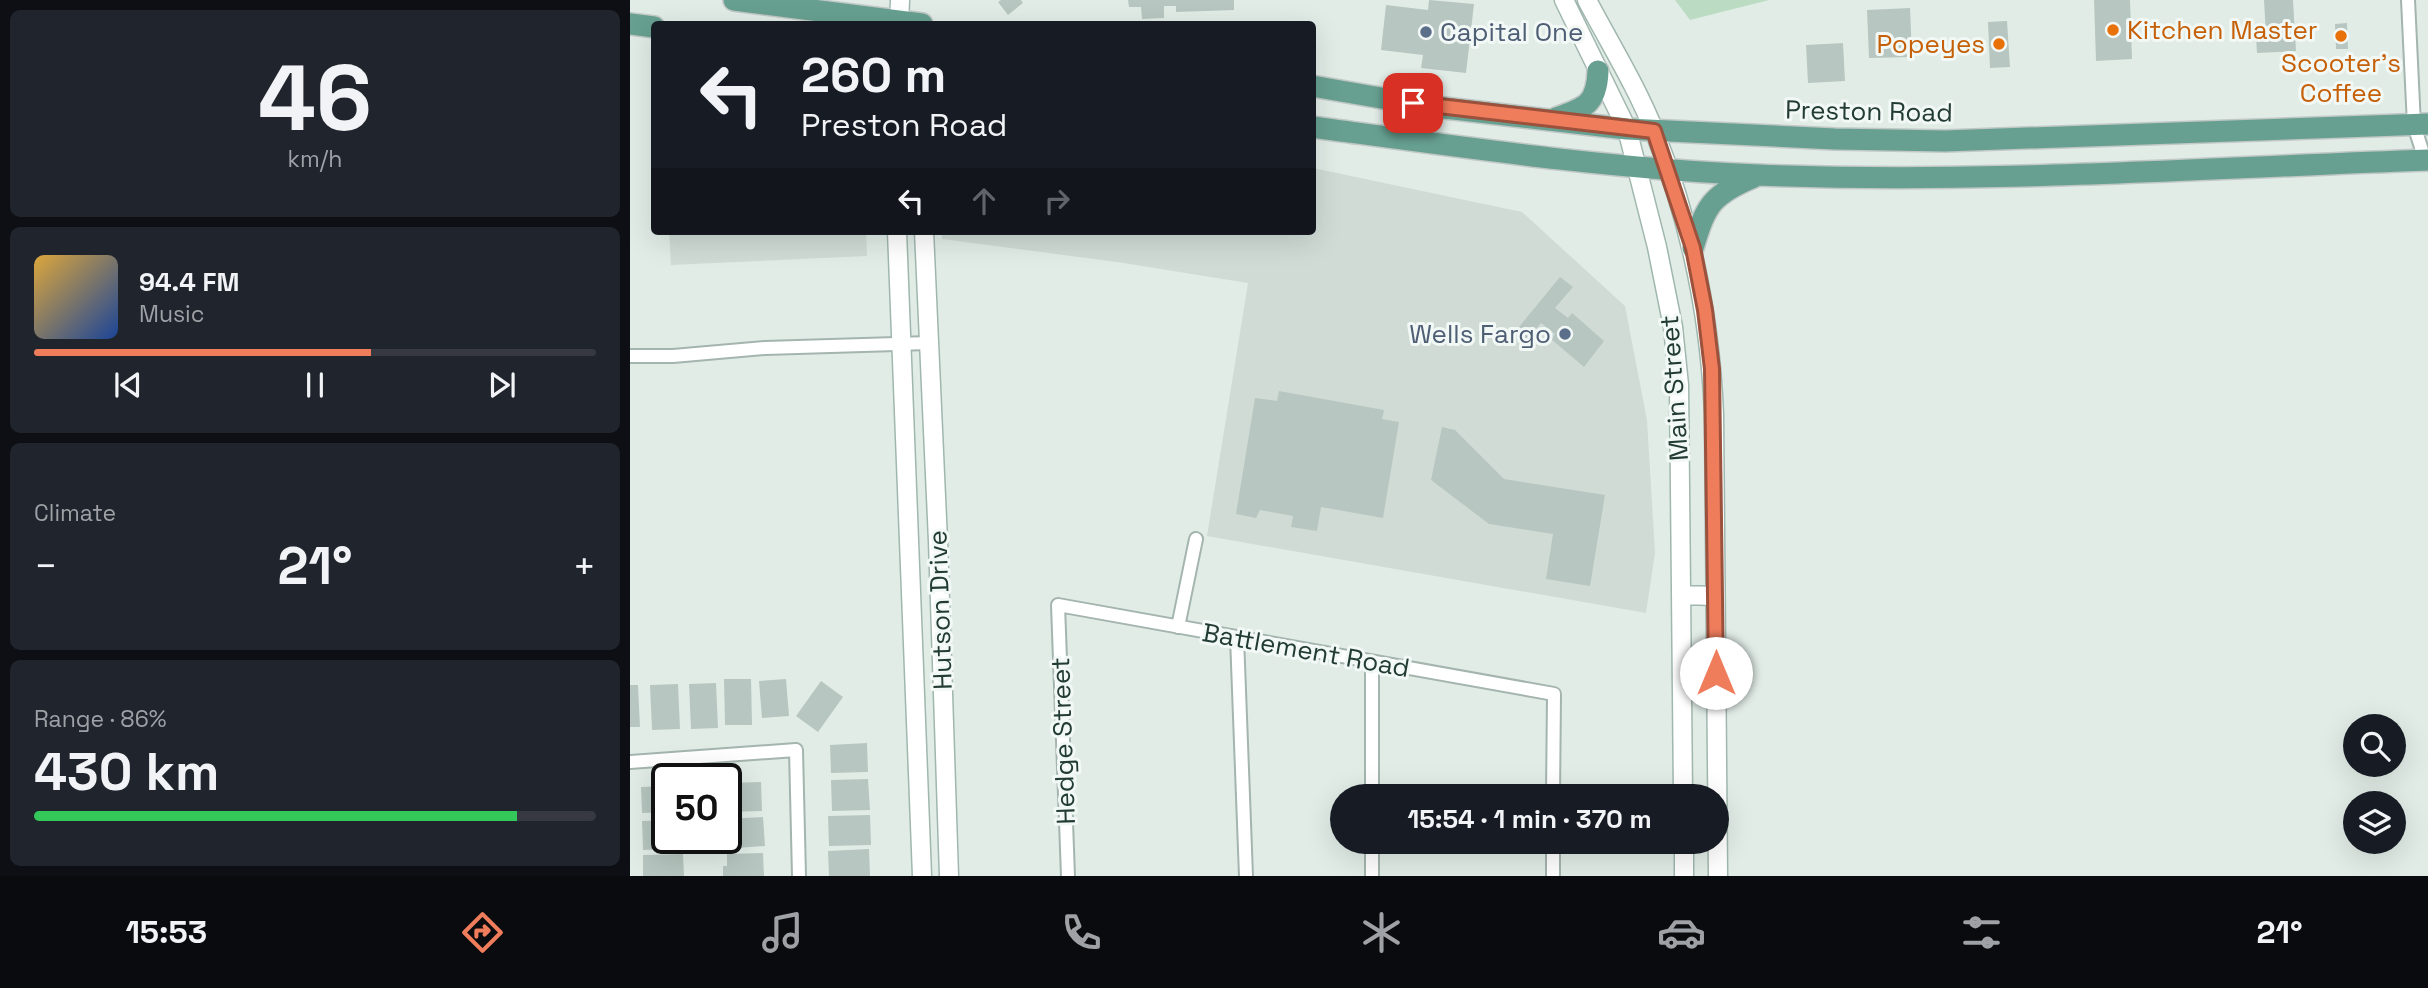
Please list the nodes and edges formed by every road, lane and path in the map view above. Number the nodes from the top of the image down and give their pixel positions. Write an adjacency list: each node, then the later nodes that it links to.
1 (734, 0): 5 (main road)
2 (1564, 0): 8 (main road, Main Street)
3 (1587, 0): 14 (main road, Main Street)
4 (2409, 0): 11 (street)
5 (900, 17)
6 (630, 24): 7 (main road)
7 (651, 27)
8 (1598, 71): 10 (main road); 13 (main road, Main Street)
9 (1316, 92): 10 (main road, Preston Road)
10 (1550, 120): 13 (main road, Preston Road)
11 (2421, 125): 15 (main road, Preston Road); 16 (street)
12 (1316, 128): 17 (main road)
13 (1627, 129): 14 (main road, Preston Road); 17 (main road, Main Street)
14 (1654, 131): 15 (main road, Preston Road); 18 (main road, Main Street)
15 (2113, 136): 19 (main road)
16 (2427, 156): 19 (main road)
17 (1636, 168): 18 (main road); 30 (main road, Main Street)
18 (1668, 169): 20 (main road); 23 (main road, Main Street)
19 (2114, 173): 20 (main road)
20 (1759, 175): 23 (main road)
21 (897, 235): 25 (main road, Hutson Drive)
22 (923, 235): 24 (main road, Hutson Drive)
23 (1693, 248): 31 (main road, Main Street)
24 (929, 343): 25 (street); 28 (main road, Hutson Drive)
25 (902, 344): 26 (street); 29 (main road, Hutson Drive)
26 (630, 356)
27 (1196, 539): 33 (street)
28 (938, 541): 29 (main road); 45 (main road, Hutson Drive)
29 (909, 544): 44 (main road, Hutson Drive)
30 (1681, 595): 31 (main road); 39 (main road, Main Street)
31 (1716, 596): 51 (main road, Main Street)
32 (1058, 605): 33 (street, Battlement Road); 46 (street, Hedge Street)
33 (1178, 627): 34 (street, Battlement Road)
34 (1237, 637): 35 (street, Battlement Road); 47 (street)
35 (1372, 662): 37 (street); 38 (street, Battlement Road)
36 (630, 762): 43 (street)
37 (1372, 784)
38 (1553, 784)
39 (1683, 784)
40 (1372, 854): 48 (street)
41 (1553, 854): 49 (street)
42 (1684, 854): 50 (main road)
43 (799, 876)
44 (922, 876)
45 (949, 876)
46 (1068, 876)
47 (1246, 876)
48 (1372, 876)
49 (1553, 876)
50 (1684, 876)
51 (1718, 876)

